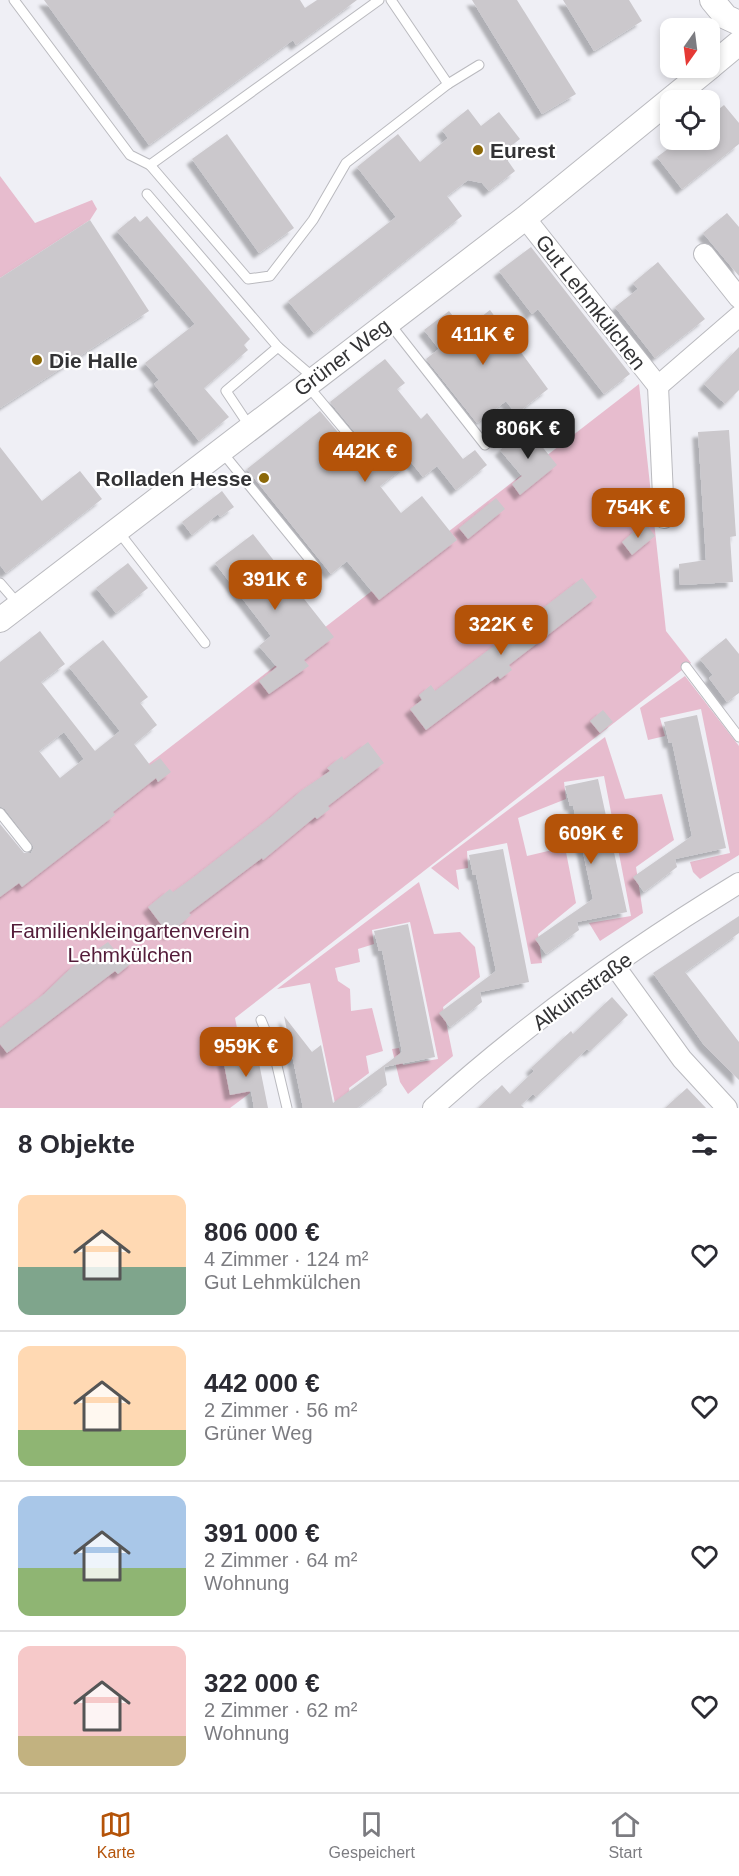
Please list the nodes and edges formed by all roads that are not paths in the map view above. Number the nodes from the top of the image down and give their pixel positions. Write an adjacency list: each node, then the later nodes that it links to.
1 (14, 0): 11 (lane)
2 (379, 0): 11 (lane)
3 (391, 0): 10 (lane)
4 (712, 0): 5 (street)
5 (739, 23)
6 (739, 43): 7 (street, Grüner Weg)
7 (720, 58)
8 (479, 64): 10 (lane)
9 (696, 78): 13 (street, Grüner Weg)
10 (448, 84): 11 (lane)
11 (150, 165)
12 (147, 194): 18 (lane)
13 (525, 218): 17 (street, Grüner Weg); 20 (street, Gut Lehmkülchen)
14 (704, 254): 15 (street)
15 (739, 298)
16 (739, 316): 20 (street, Gut Lehmkülchen)
17 (388, 322): 19 (street, Grüner Weg); 22 (lane)
18 (278, 347): 19 (lane); 21 (lane)
19 (310, 381): 21 (street, Grüner Weg); 23 (lane)
20 (658, 386): 25 (street, Gut Lehmkülchen)
21 (250, 427): 24 (street, Grüner Weg)
22 (485, 444)
23 (357, 446)
24 (220, 450): 26 (street, Grüner Weg); 27 (lane)
25 (664, 518)
26 (116, 529): 29 (street, Grüner Weg); 30 (lane)
27 (315, 566)
28 (0, 583): 29 (lane)
29 (9, 612)
30 (205, 643)
31 (686, 667): 32 (lane)
32 (739, 737)
33 (0, 813): 34 (lane)
34 (27, 847)
35 (739, 883): 36 (street, Alkuinstraße)
36 (614, 965): 39 (street, Alkuinstraße); 40 (street)
37 (261, 1020): 38 (lane)
38 (287, 1108)
39 (433, 1108)
40 (727, 1108)

